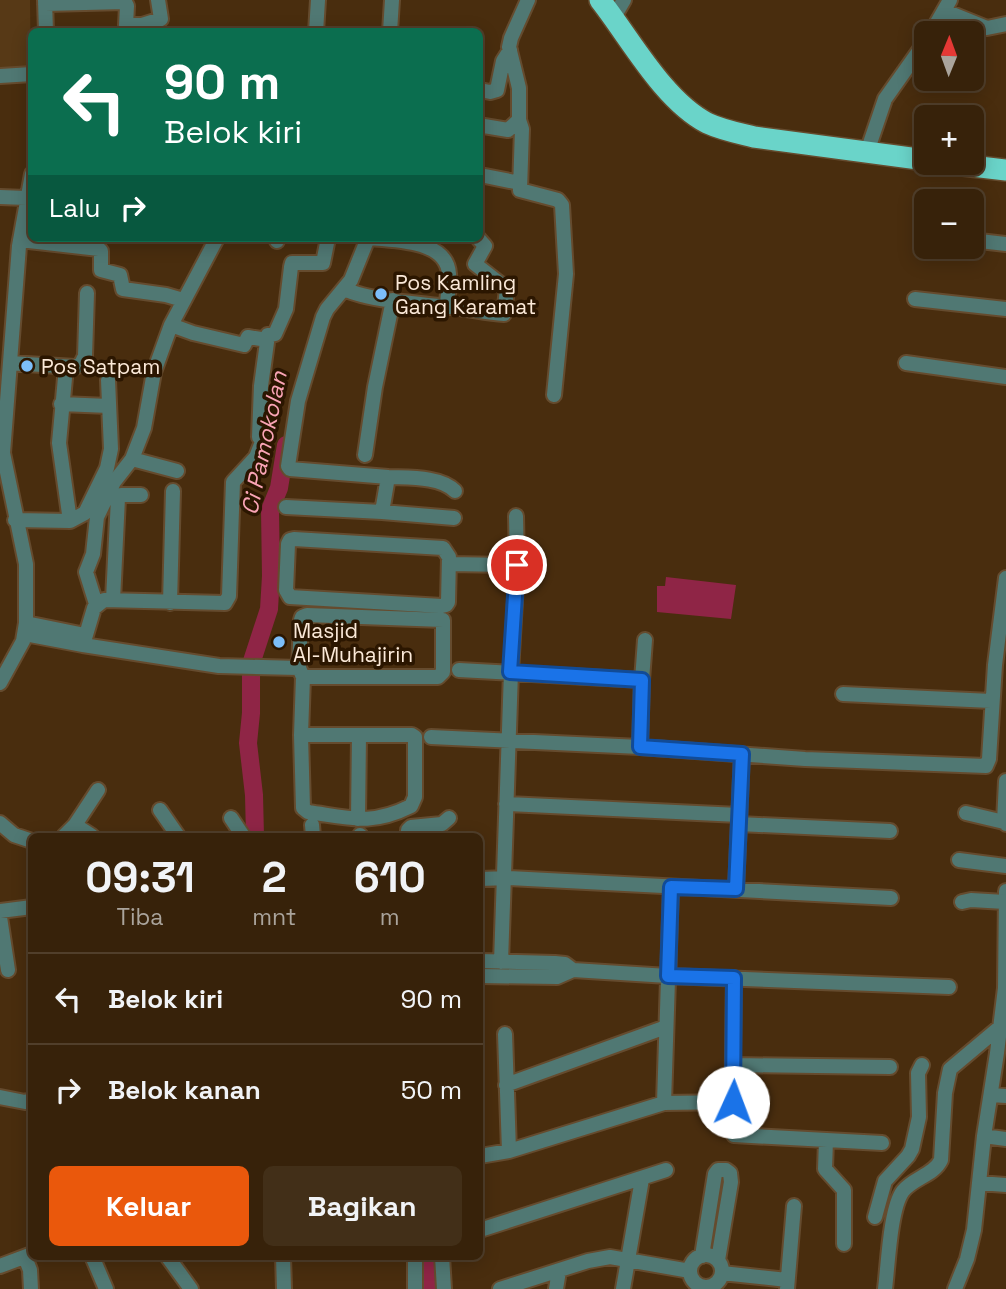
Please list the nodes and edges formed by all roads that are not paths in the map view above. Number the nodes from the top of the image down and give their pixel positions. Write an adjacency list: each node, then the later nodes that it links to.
1 (158, 0): 6 (street)
2 (318, 0): 12 (street)
3 (393, 0): 13 (street)
4 (527, 0): 14 (street)
5 (600, 0): 8 (highway)
6 (45, 2): 11 (street)
7 (947, 5): 9 (street); 10 (street)
8 (619, 9): 21 (highway)
9 (938, 21)
10 (1006, 24)
11 (46, 28)
12 (316, 28)
13 (390, 28)
14 (510, 51): 18 (street); 19 (street)
15 (914, 58): 21 (street)
16 (28, 74): 17 (street)
17 (0, 76)
18 (483, 91)
19 (519, 120): 20 (street); 26 (street)
20 (483, 126)
21 (867, 152): 22 (highway)
22 (914, 158)
23 (984, 167): 24 (highway)
24 (1006, 170)
25 (483, 176): 26 (street)
26 (520, 183): 54 (street)
27 (28, 190): 29 (street)
28 (0, 197): 29 (street)
29 (26, 198): 30 (street)
30 (20, 240): 31 (street); 49 (street)
31 (28, 241)
32 (984, 241): 39 (street)
33 (38, 242): 44 (street)
34 (215, 242): 44 (street)
35 (327, 242): 48 (street)
36 (368, 242): 40 (street)
37 (396, 242): 45 (street)
38 (482, 242): 45 (street)
39 (1006, 244)
40 (345, 289): 42 (street); 62 (street)
41 (88, 293): 49 (street)
42 (393, 299): 45 (street); 58 (street)
43 (915, 299): 46 (street)
44 (183, 300): 47 (street)
45 (447, 307)
46 (1006, 309)
47 (171, 325): 48 (street); 60 (street)
48 (267, 340): 59 (street)
49 (10, 363): 70 (street)
50 (906, 363): 51 (street)
51 (1006, 377)
52 (65, 378): 55 (street)
53 (108, 380): 56 (street)
54 (554, 395)
55 (61, 404): 56 (street); 71 (street)
56 (109, 406): 71 (street)
57 (271, 419): 59 (street)
58 (365, 456)
59 (257, 457): 76 (street)
60 (132, 459): 61 (street); 77 (street)
61 (177, 471)
62 (388, 477): 64 (street); 67 (street)
63 (173, 491): 76 (street)
64 (455, 491)
65 (141, 495): 75 (street)
66 (286, 507): 67 (street)
67 (382, 512): 69 (street)
68 (516, 516): 73 (street)
69 (454, 518)
70 (15, 520): 71 (street); 78 (street)
71 (70, 521)
72 (449, 564): 72 (street); 73 (street)
73 (517, 565): 84 (street)
74 (1006, 578): 90 (street)
75 (113, 600): 76 (street); 77 (street)
76 (170, 603)
77 (96, 604): 79 (street)
78 (26, 628): 79 (street); 87 (street)
79 (84, 640): 85 (street)
80 (645, 640): 86 (street)
81 (1006, 643): 82 (street)
82 (1005, 668): 89 (street)
83 (459, 670): 84 (street)
84 (510, 672): 86 (street); 94 (street)
85 (301, 673): 85 (street); 91 (street)
86 (642, 680): 95 (street)
87 (0, 683)
88 (843, 694): 90 (street)
89 (1006, 697)
90 (991, 701): 96 (street)
91 (301, 735): 92 (street); 104 (street)
92 (359, 735): 104 (street); 104 (street)
93 (431, 737): 94 (street)
94 (508, 740): 95 (street); 99 (street)
95 (640, 747): 96 (street)
96 (742, 754): 105 (street)
97 (1006, 781): 106 (street)
98 (98, 790): 108 (street)
99 (506, 804): 105 (street); 118 (street)
100 (160, 810): 112 (street)
101 (966, 813): 106 (street)
102 (231, 818): 113 (street)
103 (449, 818): 114 (street)
104 (358, 819)
105 (739, 820): 109 (street); 121 (street)
106 (1005, 823)
107 (0, 824): 115 (street)
108 (75, 825): 110 (street); 111 (street)
109 (890, 831)
110 (67, 833)
111 (87, 833)
112 (176, 833)
113 (241, 833)
114 (408, 833)
115 (28, 840)
116 (959, 860): 117 (street)
117 (1006, 866)
118 (503, 878): 119 (street); 120 (street); 130 (street)
119 (483, 879)
120 (671, 887): 121 (street); 134 (street)
121 (736, 889): 123 (street)
122 (1006, 891): 125 (street)
123 (891, 898)
124 (962, 902): 125 (street)
125 (1005, 902): 137 (street)
126 (28, 908): 127 (street)
127 (0, 911)
128 (0, 917): 131 (street)
129 (483, 961): 130 (street)
130 (501, 962): 132 (street)
131 (8, 970)
132 (573, 970): 133 (street); 134 (street)
133 (483, 976)
134 (668, 976): 135 (street); 138 (street)
135 (734, 978): 136 (street); 142 (street)
136 (949, 987)
137 (1005, 988): 139 (street)
138 (666, 1027): 145 (street); 150 (street)
139 (1003, 1027): 141 (street); 159 (street)
140 (505, 1034): 145 (street)
141 (1001, 1062): 146 (street)
142 (734, 1065): 144 (street); 149 (street)
143 (922, 1065): 157 (street)
144 (890, 1068)
145 (506, 1085): 155 (street)
146 (999, 1095): 151 (street)
147 (0, 1097): 148 (street)
148 (28, 1101)
149 (733, 1102): 150 (street); 153 (street)
150 (664, 1103): 155 (street)
151 (984, 1136): 152 (street); 161 (street)
152 (1006, 1139)
153 (826, 1140): 154 (street); 166 (street)
154 (881, 1143)
155 (509, 1151): 156 (street)
156 (483, 1158)
157 (904, 1162): 159 (street); 164 (street)
158 (666, 1170): 160 (street)
159 (926, 1173): 191 (street)
160 (642, 1179): 165 (street); 169 (street)
161 (979, 1182): 162 (street); 192 (street)
162 (1006, 1185)
163 (794, 1206): 180 (street)
164 (875, 1217)
165 (483, 1229)
166 (844, 1244)
167 (28, 1256): 176 (street)
168 (702, 1256): 177 (street); 177 (street); 179 (street)
169 (628, 1259): 178 (street); 179 (street); 190 (street)
170 (29, 1260): 182 (street)
171 (94, 1260): 183 (street)
172 (170, 1260): 184 (street)
173 (283, 1260): 185 (street)
174 (415, 1260): 186 (street)
175 (442, 1260): 187 (street)
176 (0, 1266)
177 (720, 1267): 180 (street); 181 (street)
178 (559, 1271): 188 (street); 189 (street)
179 (690, 1271): 181 (street)
180 (787, 1284)
181 (705, 1287)
182 (31, 1289)
183 (106, 1289)
184 (191, 1289)
185 (284, 1289)
186 (415, 1289)
187 (444, 1289)
188 (500, 1289)
189 (556, 1289)
190 (624, 1289)
191 (886, 1289)
192 (956, 1289)

